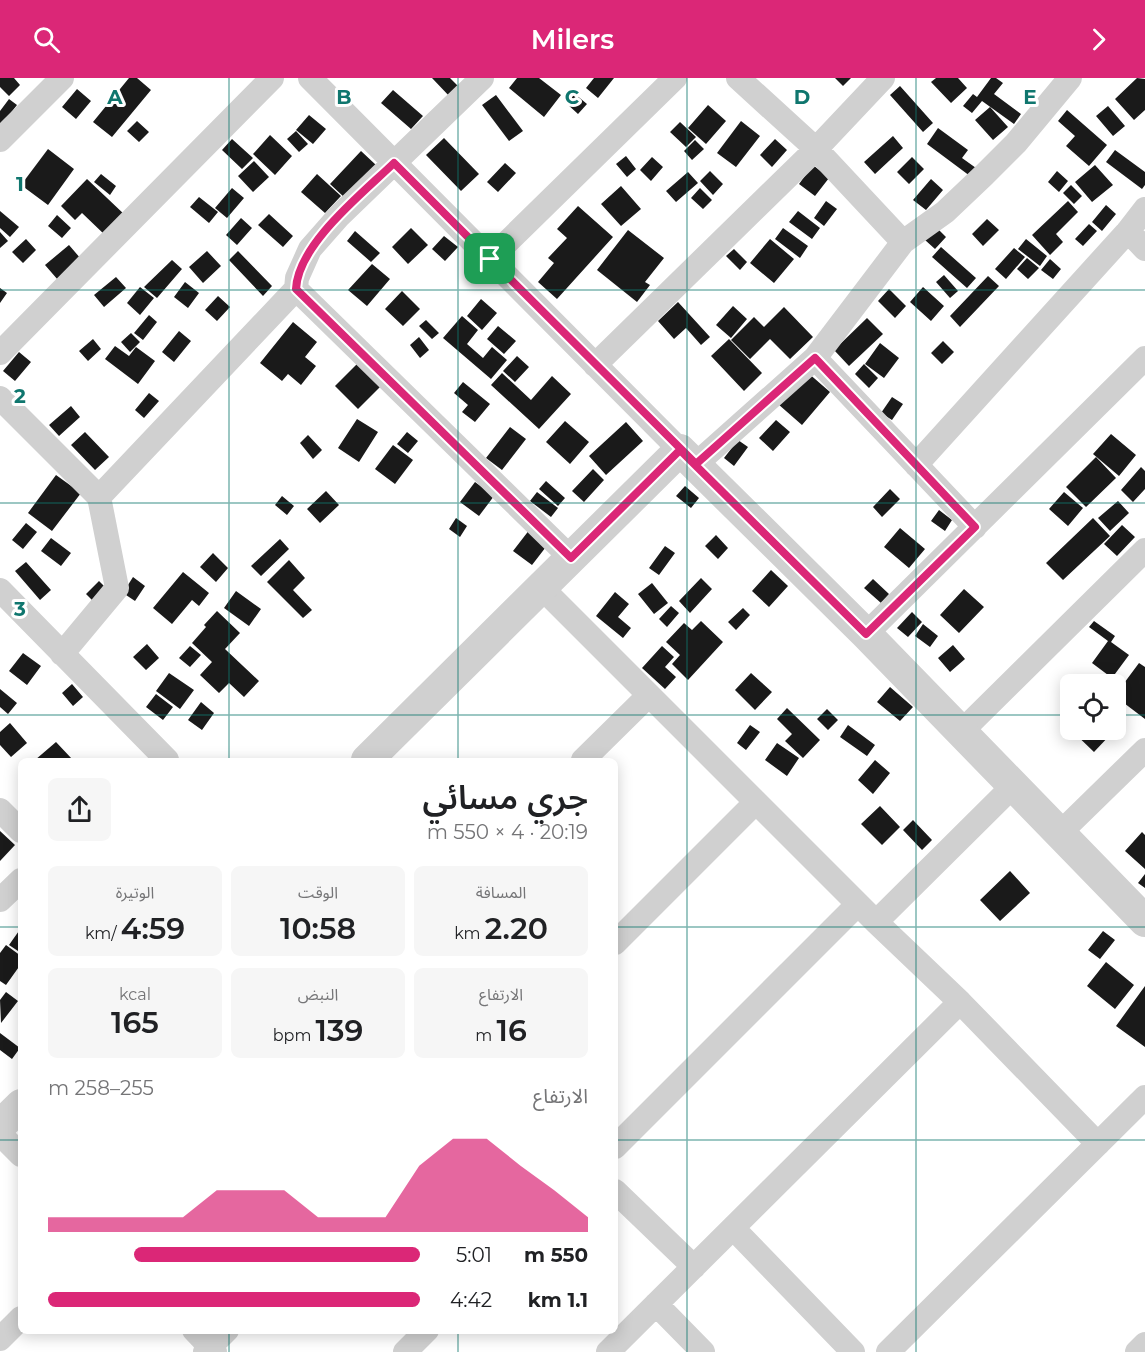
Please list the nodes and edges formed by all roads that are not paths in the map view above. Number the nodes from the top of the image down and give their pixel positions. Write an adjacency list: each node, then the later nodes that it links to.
1 (62, 78): 9 (street)
2 (272, 78): 18 (street)
3 (310, 78): 11 (street)
4 (482, 78): 11 (street)
5 (675, 78): 16 (street)
6 (738, 78): 10 (street)
7 (883, 78): 10 (street)
8 (1070, 78): 14 (street)
9 (0, 140)
10 (816, 148): 14 (street); 21 (street)
11 (394, 163): 16 (street); 17 (street)
12 (1145, 209): 13 (street)
13 (1128, 231): 15 (street); 24 (street)
14 (903, 242): 19 (street)
15 (1145, 249)
16 (490, 259): 21 (street)
17 (296, 289): 25 (street); 28 (street)
18 (0, 353)
19 (815, 358): 23 (street); 24 (street)
20 (1145, 358): 26 (street)
21 (596, 365): 23 (street)
22 (0, 398): 25 (street)
23 (688, 457): 28 (street); 31 (street)
24 (916, 465): 26 (street)
25 (99, 496): 32 (street)
26 (975, 527): 31 (street)
27 (1145, 550): 34 (street)
28 (571, 558): 29 (street)
29 (541, 588): 33 (street); 37 (street)
30 (0, 590): 32 (street)
31 (866, 634): 34 (street)
32 (62, 654): 36 (street)
33 (649, 695): 38 (street); 40 (street)
34 (961, 732): 39 (street)
35 (1145, 750): 43 (street)
36 (165, 758)
37 (370, 758)
38 (585, 758)
39 (1014, 785): 43 (street); 48 (street)
40 (756, 802): 46 (street); 49 (street)
41 (0, 810): 42 (street)
42 (18, 828)
43 (1059, 834): 47 (street)
44 (18, 883): 45 (street)
45 (0, 900)
46 (858, 904): 48 (street); 55 (street)
47 (1145, 921)
48 (876, 922): 50 (street)
49 (618, 940)
50 (960, 1002): 56 (street); 59 (street)
51 (1145, 1097): 56 (street)
52 (18, 1109): 53 (street)
53 (0, 1126)
54 (0, 1134): 57 (street)
55 (618, 1144)
56 (1098, 1144): 66 (street)
57 (18, 1152)
58 (618, 1194): 60 (street)
59 (733, 1228): 60 (street); 70 (street)
60 (694, 1267): 61 (street)
61 (656, 1304): 68 (street); 69 (street)
62 (18, 1321): 64 (street)
63 (423, 1334): 67 (street)
64 (0, 1339)
65 (1145, 1344): 71 (street)
66 (900, 1348)
67 (405, 1352)
68 (608, 1352)
69 (703, 1352)
70 (853, 1352)
71 (1137, 1352)

